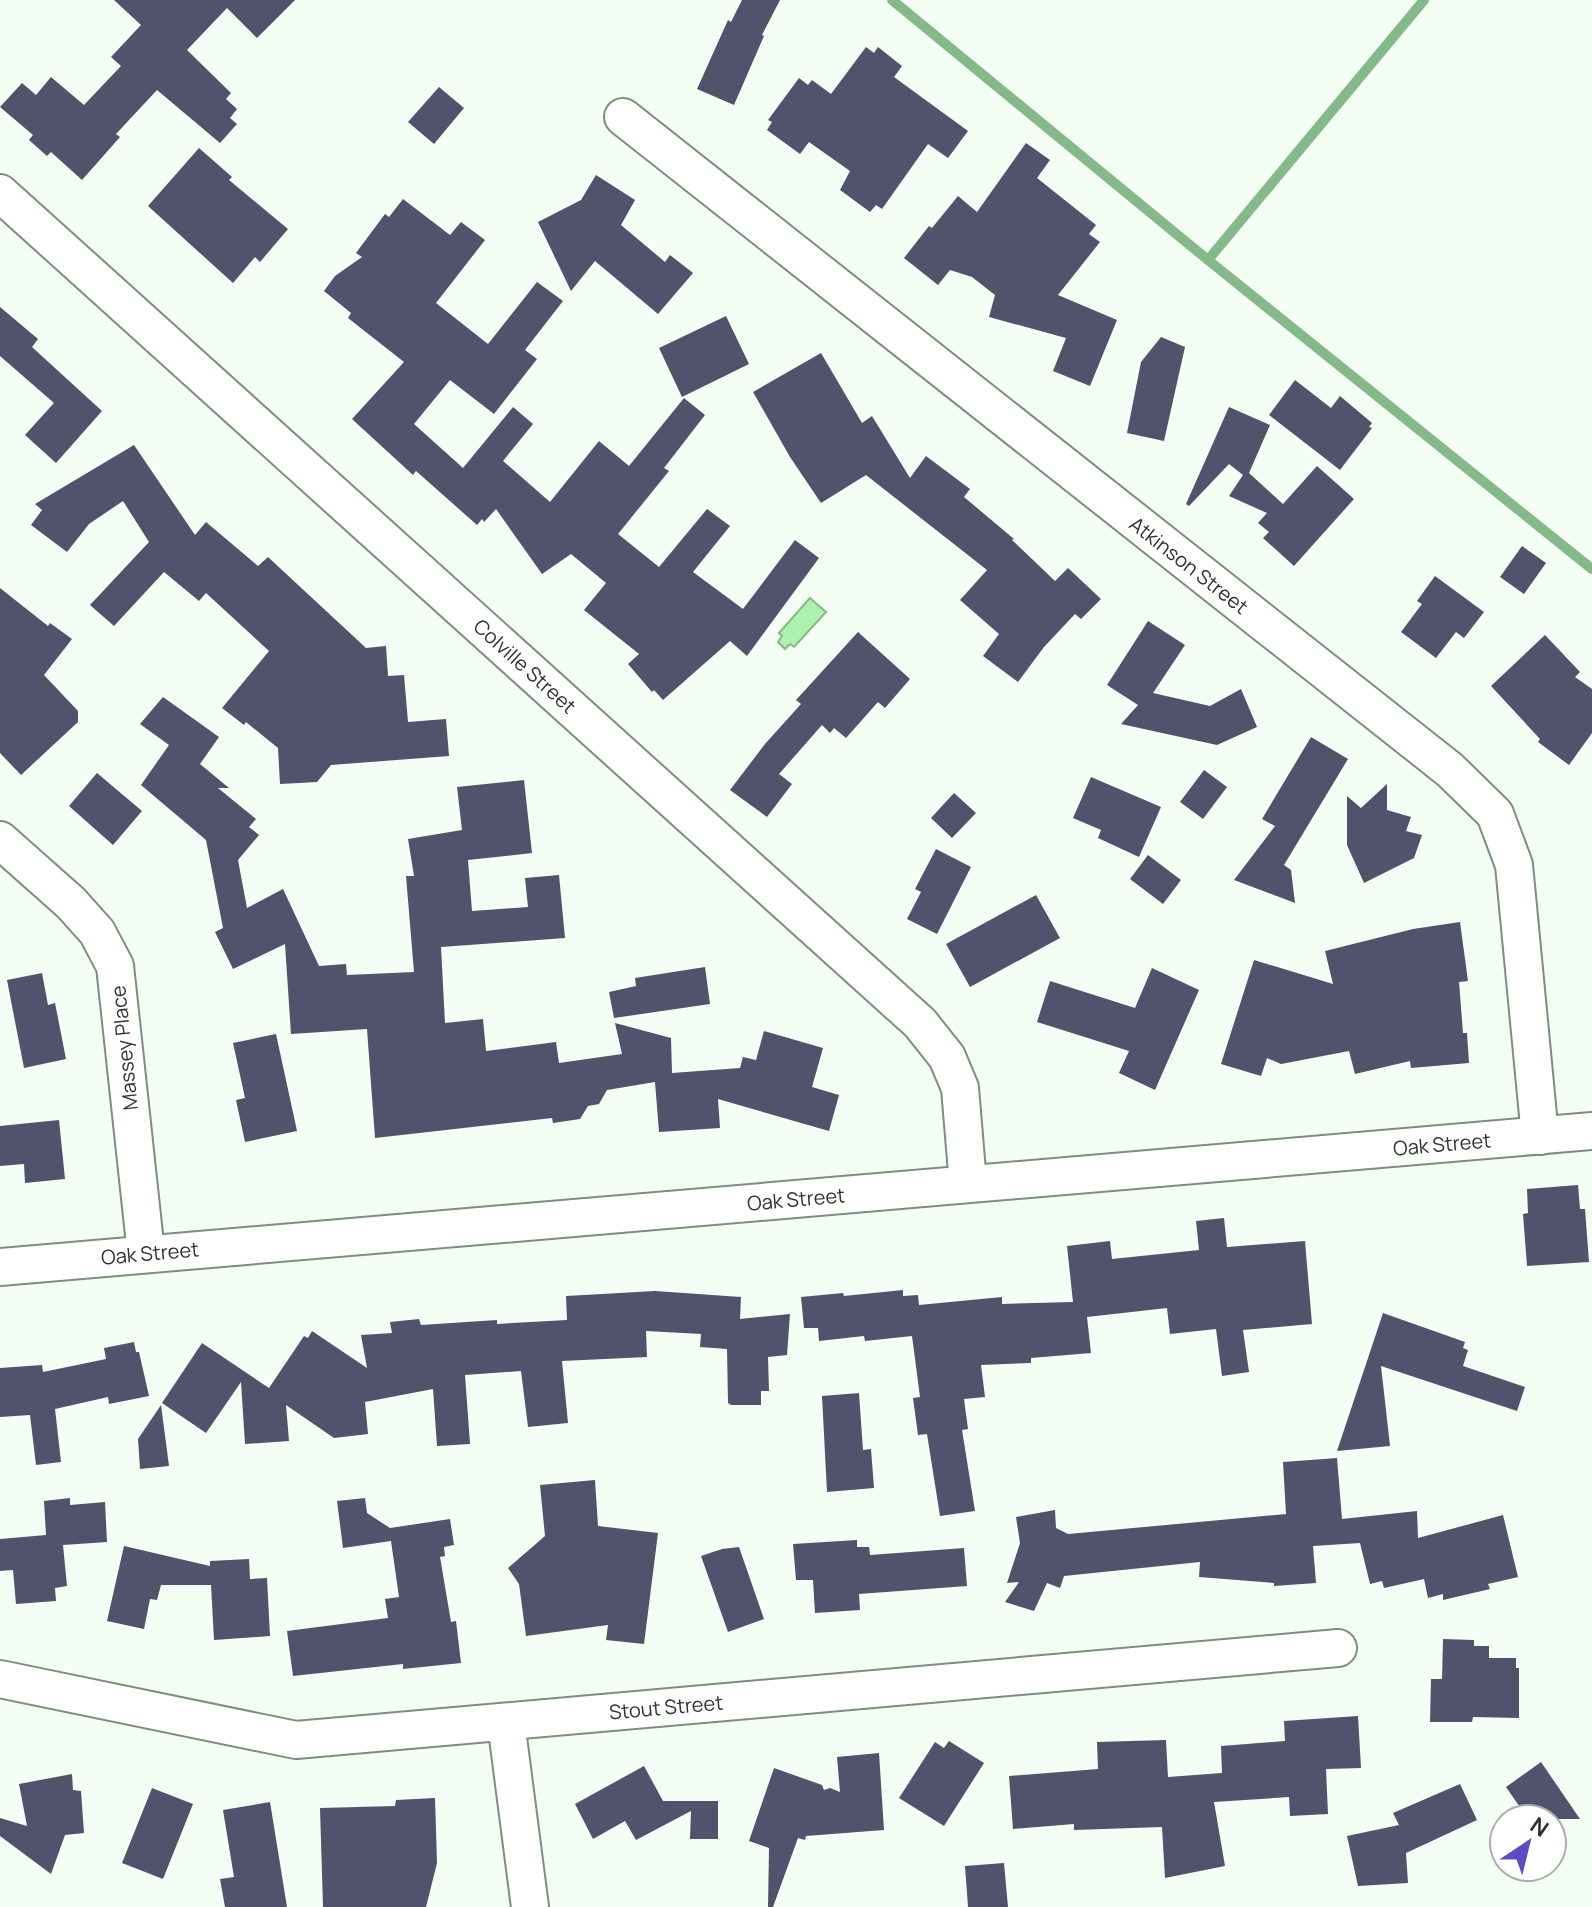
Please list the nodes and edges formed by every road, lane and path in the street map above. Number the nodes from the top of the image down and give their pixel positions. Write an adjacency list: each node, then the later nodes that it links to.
1 (623, 117): 5 (street, Atkinson Street)
2 (0, 193): 6 (street, Colville Street)
3 (0, 840): 7 (street, Massey Place)
4 (1592, 1131): 5 (street, Oak Street)
5 (1540, 1136): 6 (street, Oak Street)
6 (968, 1184): 7 (street, Oak Street)
7 (146, 1253): 8 (street, Oak Street)
8 (0, 1267)
9 (1338, 1648): 11 (street, Stout Street)
10 (0, 1679): 11 (street, Stout Street)
11 (506, 1722): 12 (street)
12 (530, 1907)

